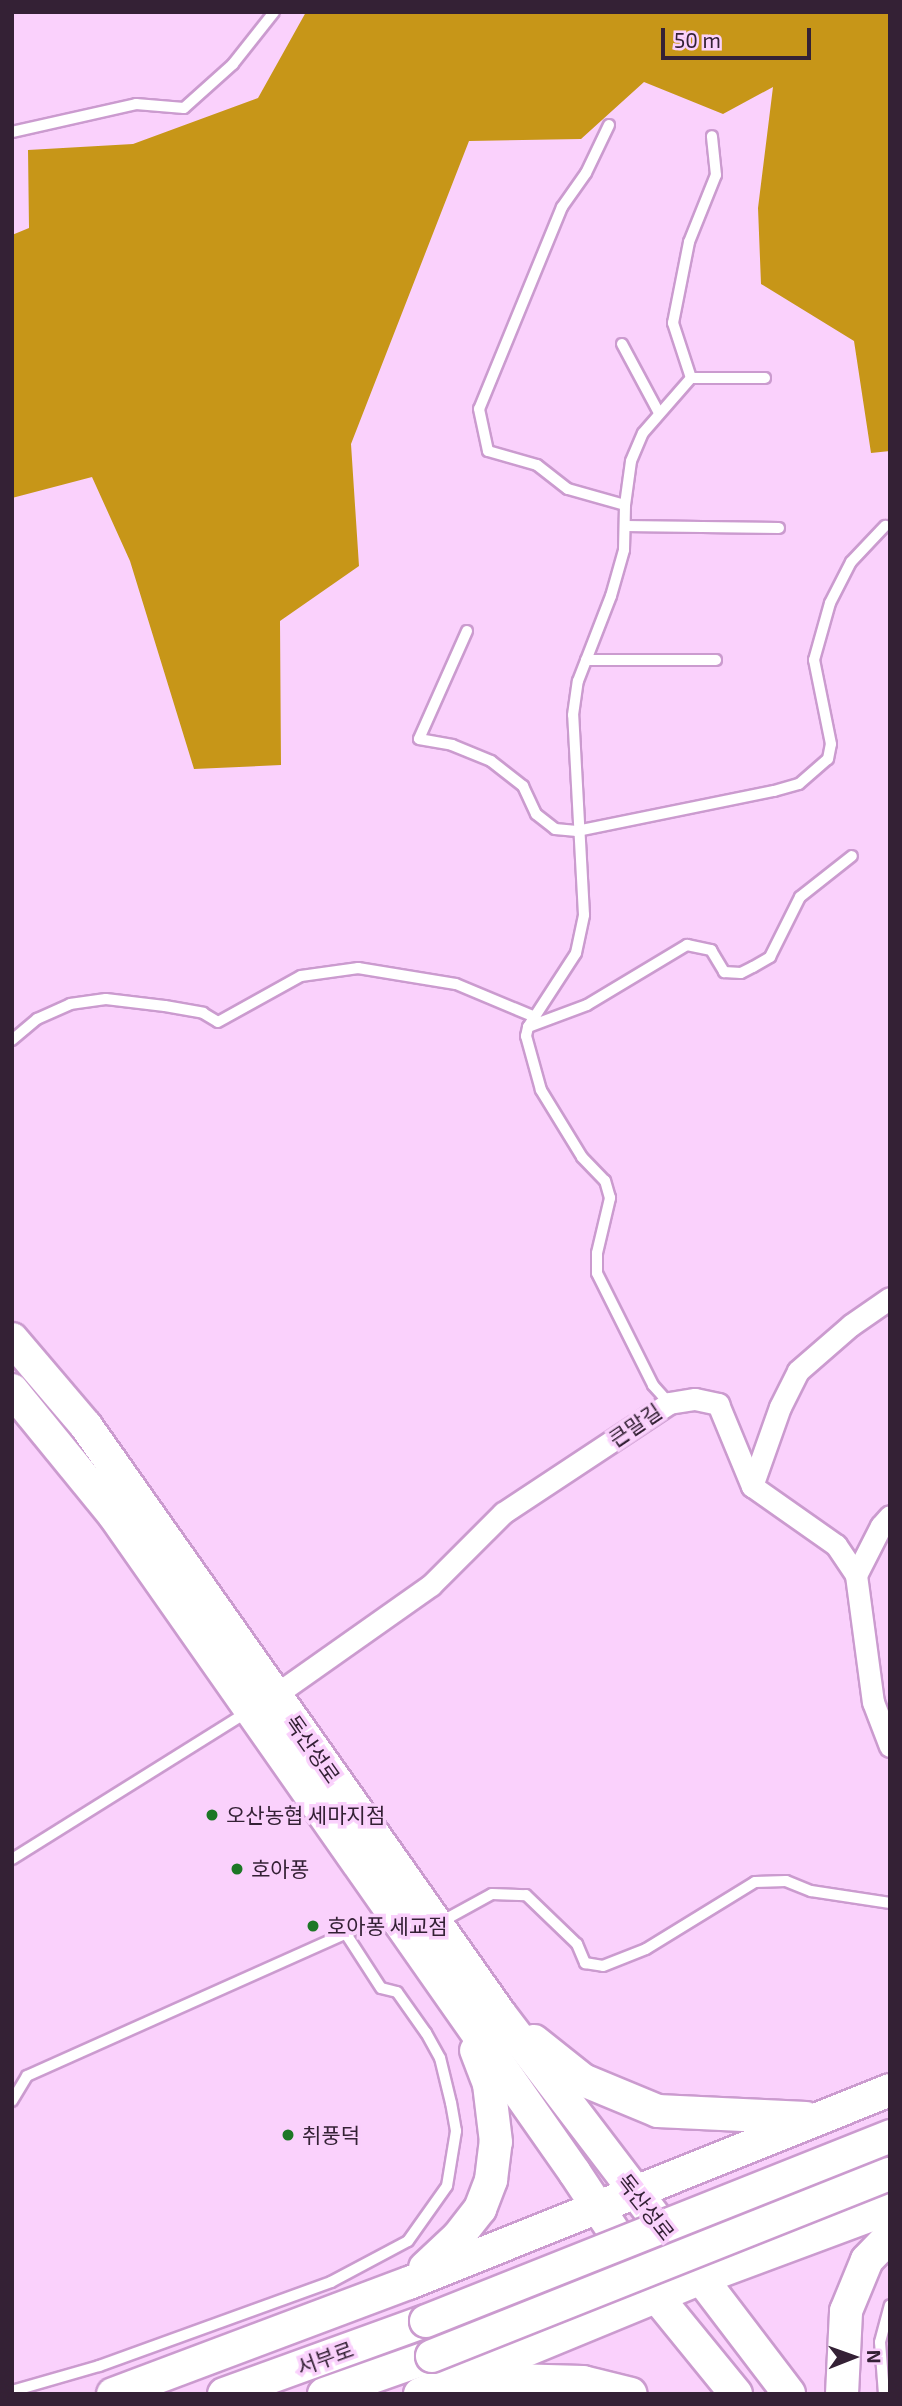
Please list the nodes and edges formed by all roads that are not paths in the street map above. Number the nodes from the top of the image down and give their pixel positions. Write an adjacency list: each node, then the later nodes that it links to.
1 (274, 12): 3 (lane)
2 (609, 125): 9 (lane)
3 (12, 132)
4 (712, 136): 6 (lane)
5 (622, 344): 8 (lane)
6 (691, 378): 7 (lane); 8 (lane)
7 (765, 378)
8 (659, 413): 9 (lane)
9 (625, 505): 10 (lane)
10 (625, 526): 12 (lane); 14 (lane)
11 (885, 526): 16 (lane)
12 (779, 528)
13 (467, 631): 16 (lane)
14 (586, 660): 15 (lane); 16 (lane)
15 (716, 660)
16 (577, 831): 18 (lane)
17 (852, 856): 19 (lane)
18 (534, 1017): 19 (lane); 20 (lane)
19 (528, 1027): 24 (lane)
20 (12, 1040)
21 (890, 1297): 25 (street)
22 (12, 1339): 28 (street, 독산성로)
23 (12, 1390): 28 (street, 독산성로)
24 (669, 1403): 25 (street, 큰말길); 28 (street, 큰말길)
25 (751, 1486): 27 (street)
26 (890, 1517): 27 (street)
27 (856, 1575): 29 (street)
28 (263, 1702): 30 (lane); 32 (street, 독산성로); 33 (street, 독산성로)
29 (890, 1746)
30 (12, 1859)
31 (890, 1903): 33 (lane)
32 (392, 1912): 34 (lane); 35 (street, 독산성로)
33 (437, 1925): 36 (street, 독산성로)
34 (346, 1934): 38 (lane); 50 (lane)
35 (462, 2013): 43 (street, 독산성로); 47 (street)
36 (500, 2014): 39 (street); 42 (street, 독산성로)
37 (890, 2090): 39 (street)
38 (12, 2101)
39 (815, 2118): 42 (street)
40 (890, 2136): 52 (street, 서부로, bridge)
41 (890, 2174): 53 (street, 서부로, bridge)
42 (633, 2192): 43 (street); 46 (street, 독산성로)
43 (597, 2206): 47 (street); 48 (street, 독산성로)
44 (890, 2208): 46 (street)
45 (890, 2236): 59 (street)
46 (702, 2278): 48 (street); 58 (street, 독산성로)
47 (409, 2283): 51 (street)
48 (657, 2297): 54 (street); 57 (street, 독산성로)
49 (890, 2305): 60 (lane)
50 (12, 2391)
51 (113, 2394)
52 (224, 2394)
53 (324, 2394)
54 (420, 2394)
55 (444, 2394): 56 (street)
56 (631, 2394)
57 (736, 2394)
58 (789, 2394)
59 (842, 2394)
60 (884, 2394)

